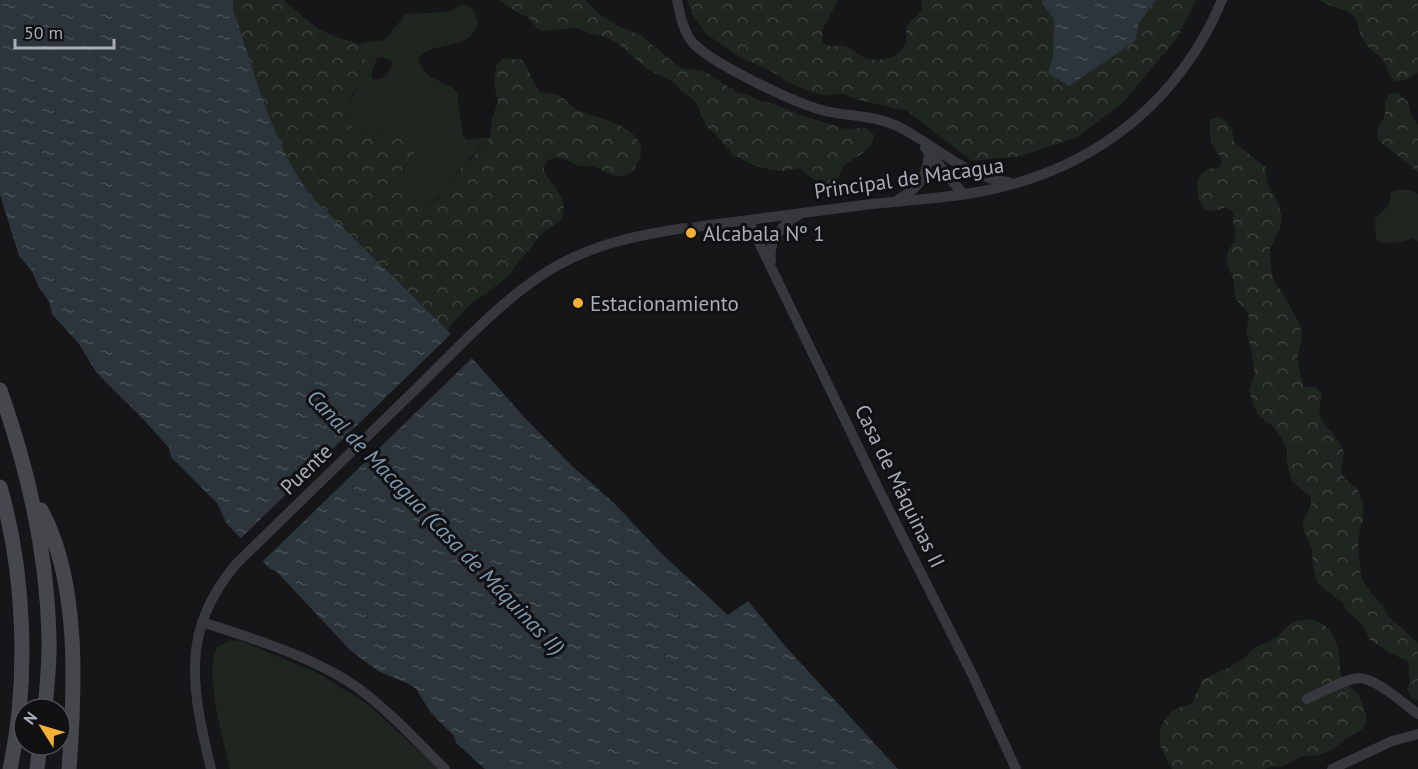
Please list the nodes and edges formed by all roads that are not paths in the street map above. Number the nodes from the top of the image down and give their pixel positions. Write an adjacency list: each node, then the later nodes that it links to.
1 (677, 0): 3 (street)
2 (1222, 0): 5 (street, Principal de Macagua)
3 (914, 136): 4 (street); 5 (street)
4 (929, 152): 6 (street); 7 (street)
5 (1018, 183): 6 (street, Principal de Macagua)
6 (963, 194): 7 (street, Principal de Macagua)
7 (895, 202): 8 (street, Principal de Macagua)
8 (804, 212): 9 (street, Principal de Macagua); 12 (street)
9 (748, 220): 10 (street, Principal de Macagua); 12 (street, Casa de Máquinas II)
10 (703, 226)
11 (678, 229): 16 (street, Puente)
12 (771, 268): 25 (street, Casa de Máquinas II)
13 (0, 390): 15 (main road)
14 (0, 488): 21 (main road)
15 (30, 492): 17 (main road); 22 (main road)
16 (202, 621): 23 (street); 24 (street)
17 (46, 697)
18 (1306, 699): 19 (street)
19 (1418, 714)
20 (1418, 734): 26 (street)
21 (10, 769)
22 (69, 769)
23 (211, 769)
24 (445, 769)
25 (1016, 769)
26 (1332, 769)

